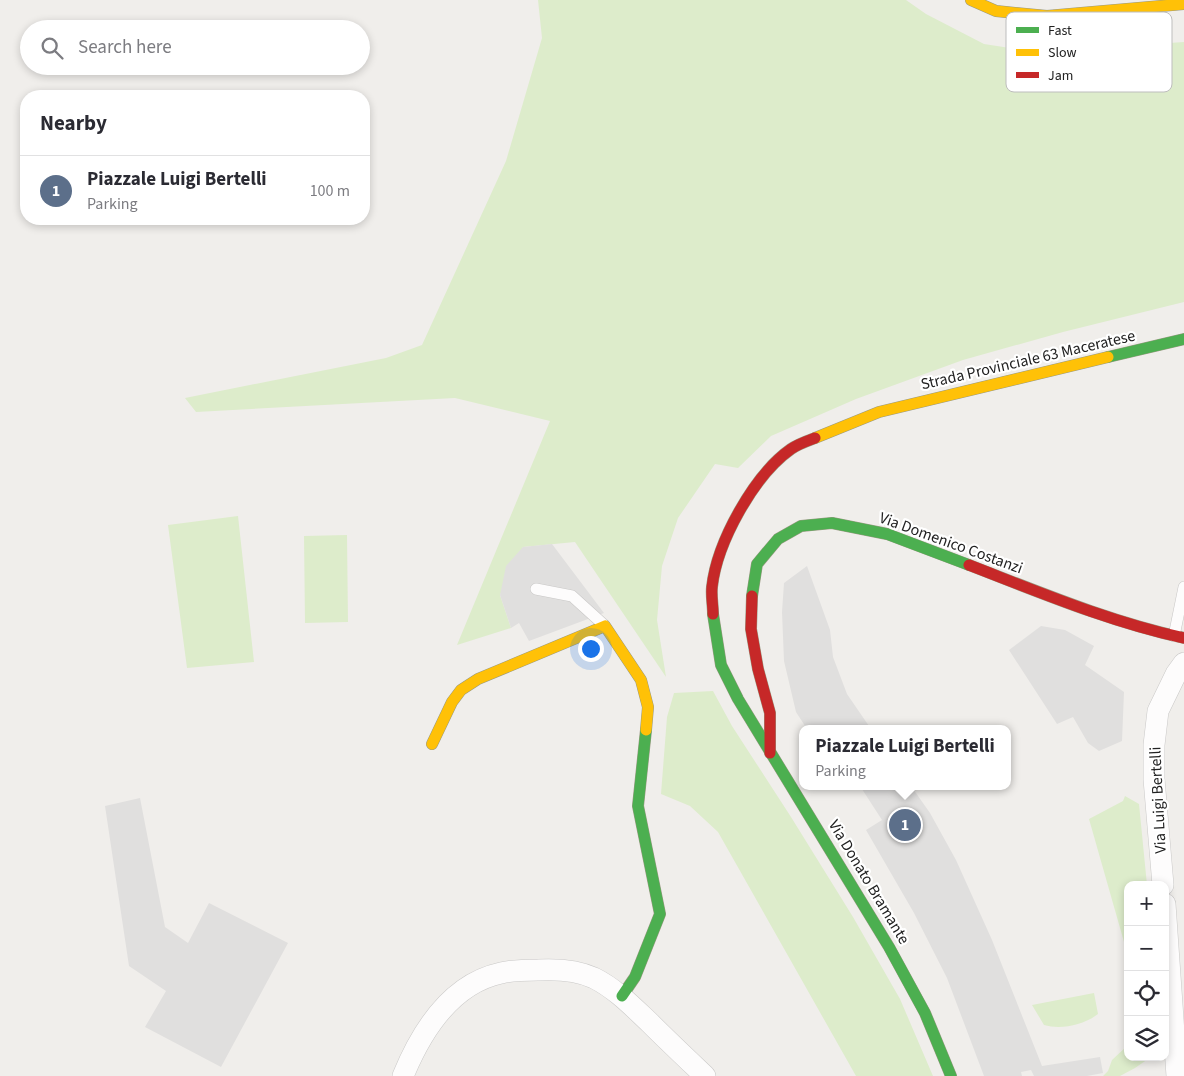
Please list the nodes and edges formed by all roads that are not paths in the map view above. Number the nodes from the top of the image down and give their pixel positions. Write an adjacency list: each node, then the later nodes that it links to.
1 (971, 0): 3 (main road)
2 (1184, 4): 4 (main road)
3 (1006, 12)
4 (1093, 12)
5 (1184, 339): 6 (main road, Strada Provinciale 63 Maceratese)
6 (879, 412): 13 (main road, Via Donato Bramante)
7 (1184, 587): 10 (lane)
8 (536, 589): 9 (lane)
9 (605, 626): 12 (main road); 16 (main road)
10 (1179, 637): 13 (main road, Via Domenico Costanzi)
11 (1184, 663): 14 (street, Via Luigi Bertelli)
12 (432, 744)
13 (770, 753): 19 (main road, Via Donato Bramante)
14 (1164, 881)
15 (1167, 926): 20 (street)
16 (622, 996): 17 (street); 18 (street)
17 (403, 1076)
18 (704, 1076)
19 (951, 1076)
20 (1177, 1076)

